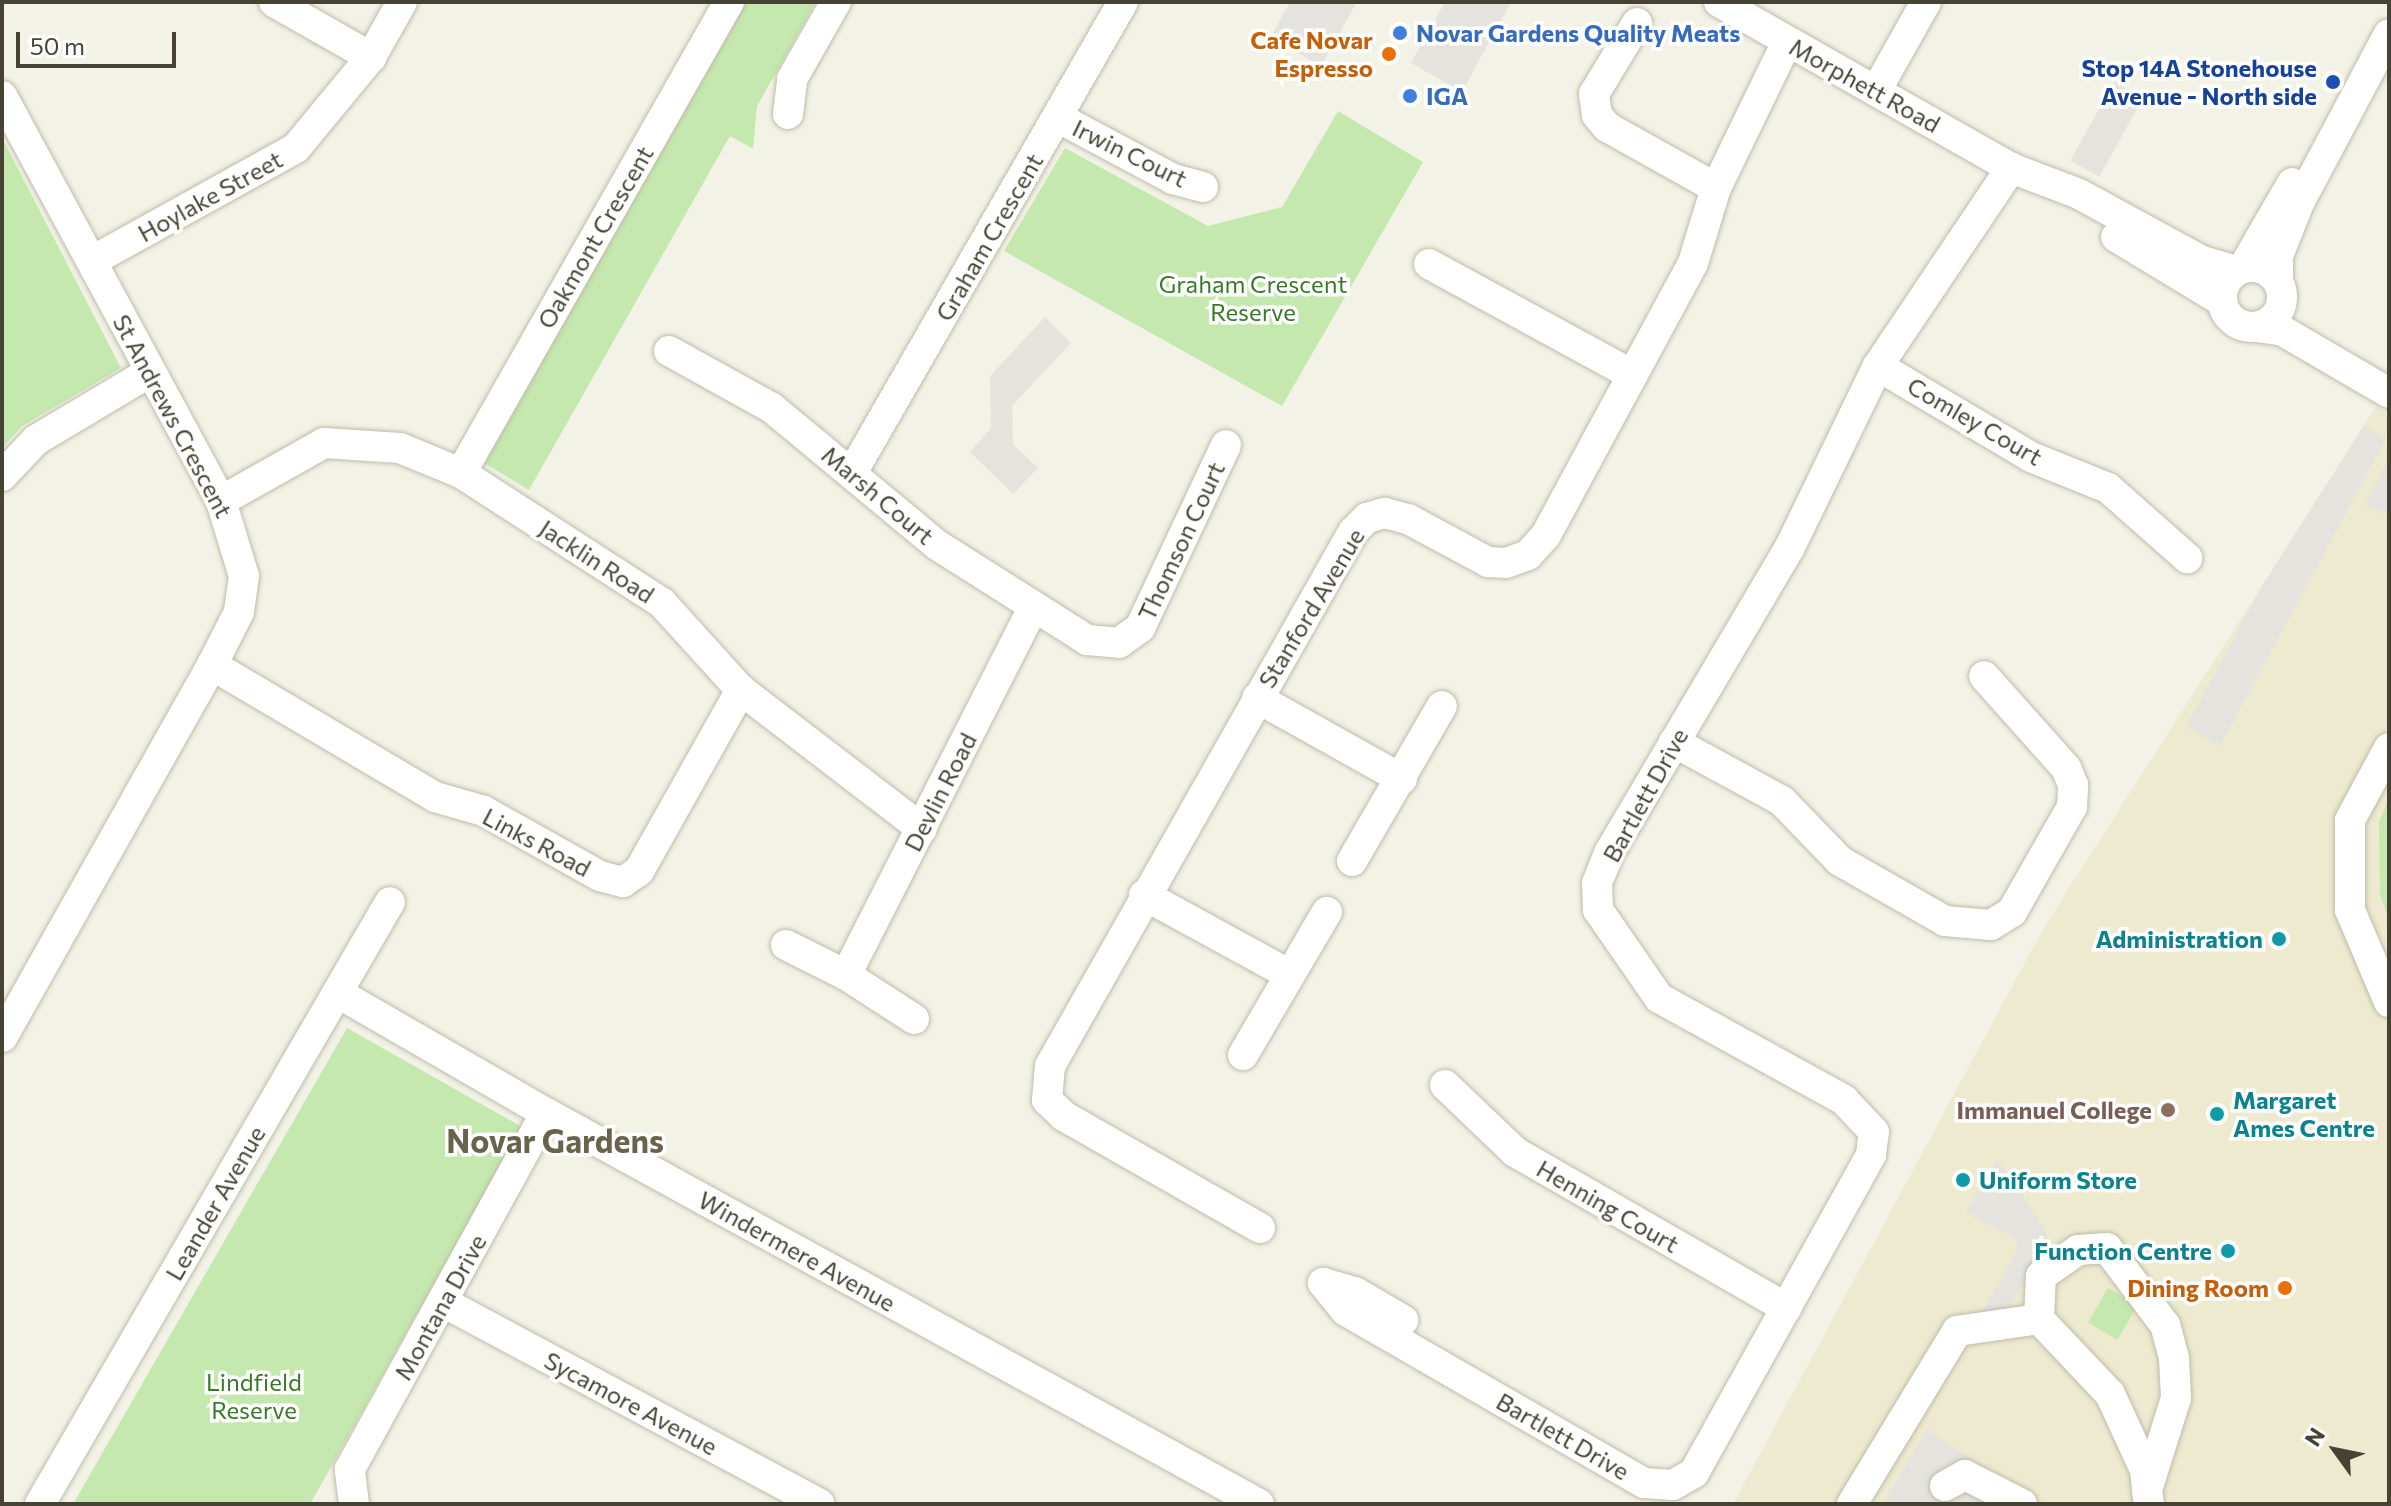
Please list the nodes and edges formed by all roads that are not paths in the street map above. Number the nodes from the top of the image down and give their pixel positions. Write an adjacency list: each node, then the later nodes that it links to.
1 (274, 2): 11 (street)
2 (402, 2): 11 (street, Hoylake Street)
3 (729, 2): 34 (street, Oakmont Crescent)
4 (836, 2): 14 (street)
5 (1123, 2): 15 (street, Graham Crescent)
6 (1719, 2): 10 (street, Morphett Road)
7 (1926, 2): 12 (street)
8 (1637, 23): 19 (street)
9 (2389, 34): 16 (street)
10 (1787, 42): 12 (street, Morphett Road); 19 (street, Stanford Avenue)
11 (371, 57): 20 (street, Hoylake Street)
12 (1876, 91): 17 (street, Morphett Road)
13 (2, 96): 20 (street, St Andrews Crescent)
14 (788, 114)
15 (1057, 117): 18 (street, Irwin Court); 33 (street, Graham Crescent)
16 (2335, 128): 22 (street); 23 (street)
17 (2011, 168): 22 (street, Morphett Road); 24 (street, Morphett Road); 27 (street, Bartlett Drive)
18 (1203, 187)
19 (1716, 188): 30 (street, Stanford Avenue)
20 (92, 261): 29 (street, St Andrews Crescent)
21 (1429, 264): 30 (street)
22 (2240, 269): 23 (street); 24 (street)
23 (2280, 289): 25 (street); 28 (street)
24 (2222, 301): 25 (street)
25 (2256, 327): 31 (street)
26 (669, 351): 33 (street, Marsh Court)
27 (1878, 366): 37 (street, Comley Court); 45 (street, Bartlett Drive)
28 (2389, 371)
29 (150, 372): 35 (street); 36 (street, St Andrews Crescent)
30 (1633, 375): 43 (street, Stanford Avenue)
31 (2389, 393)
32 (1226, 445): 39 (street, Thomson Court)
33 (853, 471): 38 (street, Marsh Court)
34 (461, 473): 36 (street, Jacklin Road); 42 (street, Jacklin Road)
35 (2, 476)
36 (221, 501): 40 (street, St Andrews Crescent)
37 (2187, 558)
38 (1033, 608): 39 (street, Marsh Court); 48 (street, Devlin Road)
39 (1087, 640)
40 (212, 665): 42 (street, Links Road); 59 (street, St Andrews Crescent)
41 (1984, 676): 45 (street)
42 (741, 690): 48 (street, Jacklin Road)
43 (1257, 698): 47 (street); 50 (street, Stanford Avenue)
44 (1442, 706): 47 (street)
45 (1674, 742): 65 (street, Bartlett Drive)
46 (2389, 748): 57 (street)
47 (1402, 779): 49 (street)
48 (922, 829): 54 (street, Devlin Road)
49 (1352, 861)
50 (1144, 895): 55 (street); 63 (street, Stanford Avenue)
51 (390, 902): 56 (street, Leander Avenue)
52 (1327, 912): 55 (street)
53 (786, 945): 54 (street)
54 (846, 975): 58 (street)
55 (1290, 975): 60 (street)
56 (338, 993): 62 (street, Windermere Avenue); 70 (street, Leander Avenue)
57 (2389, 1002)
58 (914, 1019)
59 (2, 1037)
60 (1243, 1055)
61 (1445, 1085): 65 (street, Henning Court)
62 (546, 1113): 64 (street, Montana Drive); 73 (street, Windermere Avenue)
63 (1260, 1228)
64 (443, 1302): 71 (street, Montana Drive); 72 (street, Sycamore Avenue)
65 (1786, 1308): 67 (street, Bartlett Drive)
66 (2039, 1319): 69 (street); 69 (street); 74 (street)
67 (1657, 1481): 67 (street, Bartlett Drive)
68 (1945, 1486): 75 (street)
69 (2148, 1497)
70 (40, 1504)
71 (354, 1504)
72 (819, 1504)
73 (1259, 1504)
74 (1852, 1504)
75 (2022, 1504)

